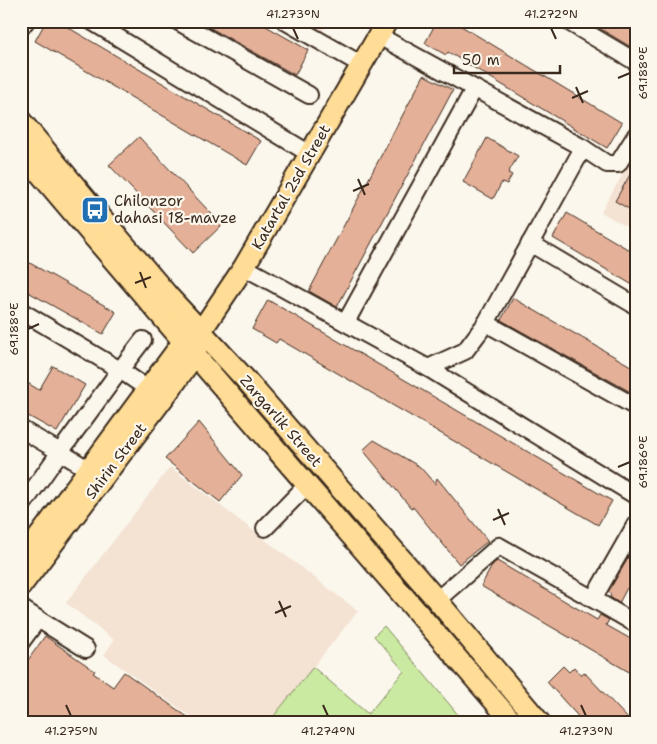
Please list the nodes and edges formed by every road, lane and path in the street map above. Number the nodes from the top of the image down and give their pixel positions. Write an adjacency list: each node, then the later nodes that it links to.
1 (26, 21): 6 (lane)
2 (91, 21): 16 (lane)
3 (177, 21): 11 (lane)
4 (285, 21): 9 (lane)
5 (567, 21): 8 (lane)
6 (21, 28)
7 (383, 28): 9 (main road, Katartal 2sd Street); 10 (lane)
8 (636, 62)
9 (362, 65): 16 (main road, Katartal 2sd Street)
10 (474, 89): 14 (lane); 21 (lane)
11 (309, 95)
12 (21, 121): 23 (main road, Zargarlik Street)
13 (636, 135): 14 (lane)
14 (583, 148): 17 (lane)
15 (21, 151): 25 (main road, Zargarlik Street)
16 (310, 154): 18 (main road, Katartal 2sd Street)
17 (530, 243): 19 (lane); 22 (lane)
18 (244, 268): 21 (lane); 23 (main road, Katartal 2sd Street)
19 (636, 306)
20 (21, 311): 27 (lane)
21 (346, 322): 26 (lane)
22 (486, 323): 26 (lane); 29 (lane)
23 (201, 331): 25 (main road, Shirin Street); 41 (main road, Zargarlik Street)
24 (143, 340): 27 (lane)
25 (189, 348): 28 (main road, Shirin Street); 32 (main road, Shirin Street); 33 (main road, Zargarlik Street)
26 (428, 368): 34 (lane)
27 (120, 370): 28 (lane); 31 (lane)
28 (148, 389): 32 (main road, Shirin Street)
29 (636, 407)
30 (21, 430): 31 (lane)
31 (60, 452): 32 (lane); 35 (lane)
32 (96, 474): 38 (main road, Shirin Street); 39 (main road, Shirin Street)
33 (308, 485): 37 (lane); 47 (main road, Zargarlik Street)
34 (636, 496)
35 (21, 507)
36 (636, 524): 40 (lane)
37 (265, 528)
38 (21, 560)
39 (21, 586)
40 (593, 599): 41 (lane); 44 (lane)
41 (437, 600): 48 (main road, Zargarlik Street)
42 (21, 608): 43 (lane)
43 (38, 619): 45 (lane); 46 (lane)
44 (636, 624)
45 (21, 642)
46 (86, 649)
47 (513, 723)
48 (540, 723)

